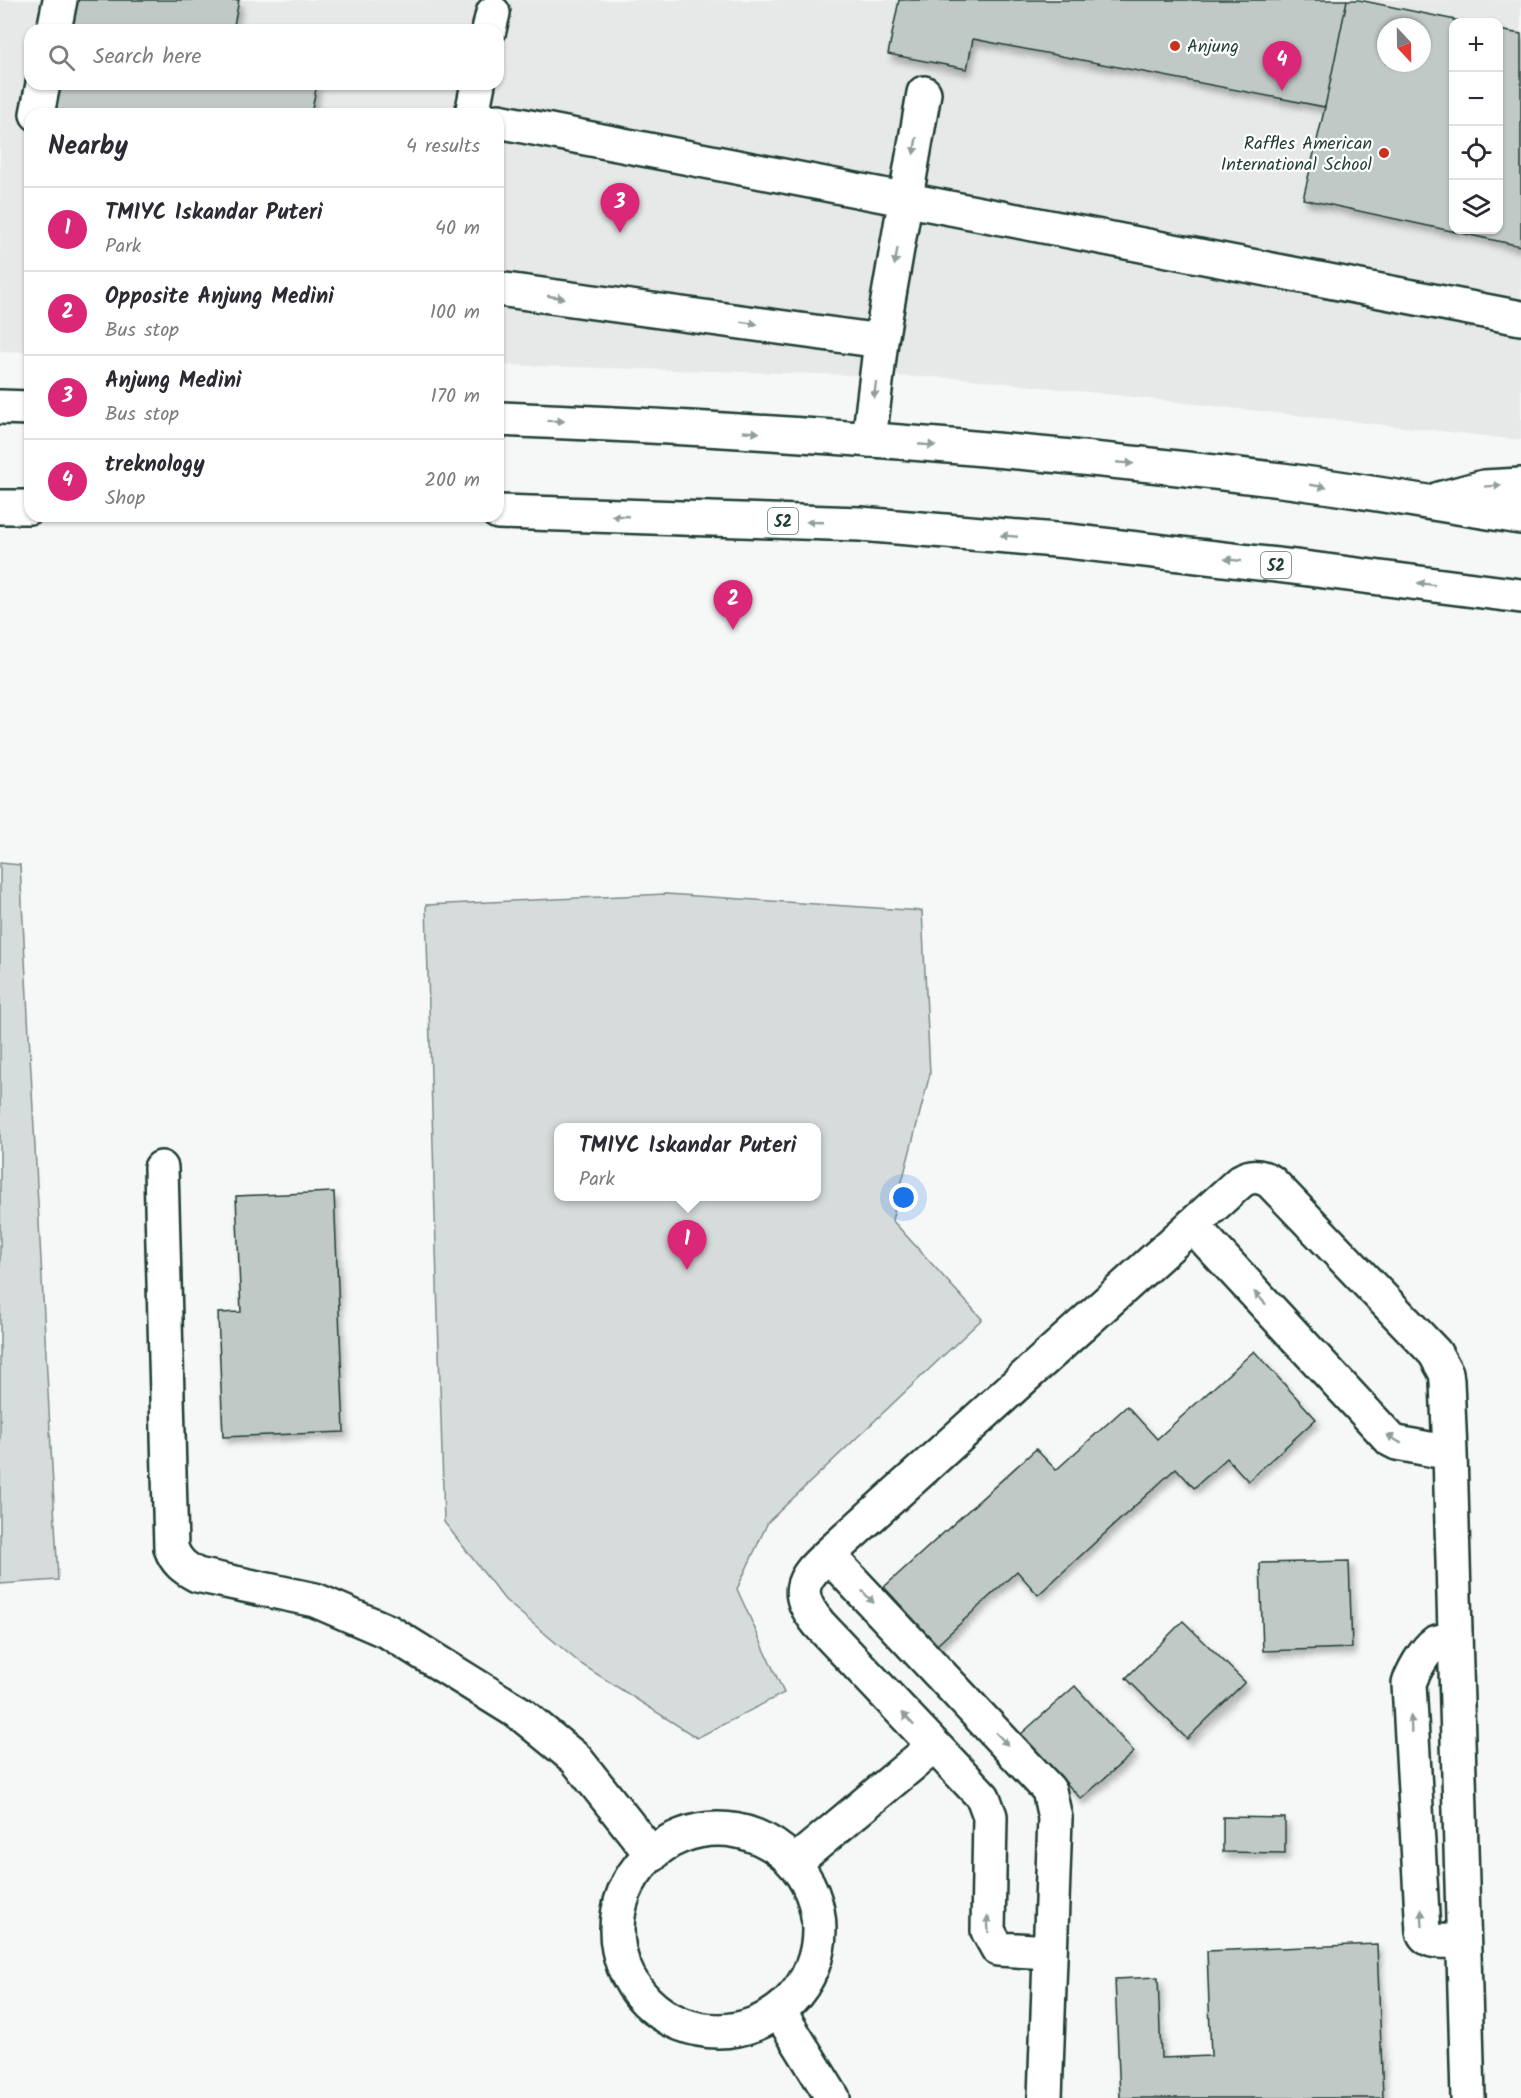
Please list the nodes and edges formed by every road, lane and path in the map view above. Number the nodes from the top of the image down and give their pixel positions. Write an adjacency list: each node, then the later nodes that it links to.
1 (60, 0): 2 (main road)
2 (55, 24)
3 (42, 90): 6 (main road)
4 (477, 90): 7 (main road)
5 (924, 93): 9 (main road, one-way to 9)
6 (38, 108)
7 (473, 108)
8 (504, 122): 9 (main road)
9 (905, 200): 11 (main road); 12 (main road, one-way to 12)
10 (504, 290): 12 (main road, one-way to 12)
11 (1521, 318)
12 (881, 341): 16 (main road, one-way to 16)
13 (0, 407): 14 (main road)
14 (24, 408)
15 (504, 419): 16 (main road, one-way to 16)
16 (869, 440): 18 (main road, one-way to 18)
17 (1521, 485): 18 (main road, one-way to 17)
18 (1426, 502): 22 (main road)
19 (0, 507): 20 (main road)
20 (24, 507)
21 (504, 512): 23 (main road, 52, one-way to 21)
22 (1521, 517)
23 (1484, 591): 24 (main road, 52); 25 (main road)
24 (1521, 596)
25 (1521, 616)
26 (161, 1168): 32 (main road)
27 (1192, 1225): 28 (main road, one-way to 27); 28 (main road); 29 (main road)
28 (1450, 1453): 30 (main road)
29 (828, 1555): 31 (main road, one-way to 29); 35 (main road, one-way to 35)
30 (1454, 1640): 34 (main road); 34 (main road, one-way to 30)
31 (934, 1746): 33 (main road); 35 (main road, one-way to 31)
32 (652, 1855): 33 (main road); 36 (main road)
33 (794, 1863): 36 (main road)
34 (1463, 1940): 39 (main road)
35 (1050, 1952): 38 (main road)
36 (779, 2011): 37 (main road)
37 (833, 2098)
38 (1045, 2098)
39 (1468, 2098)

